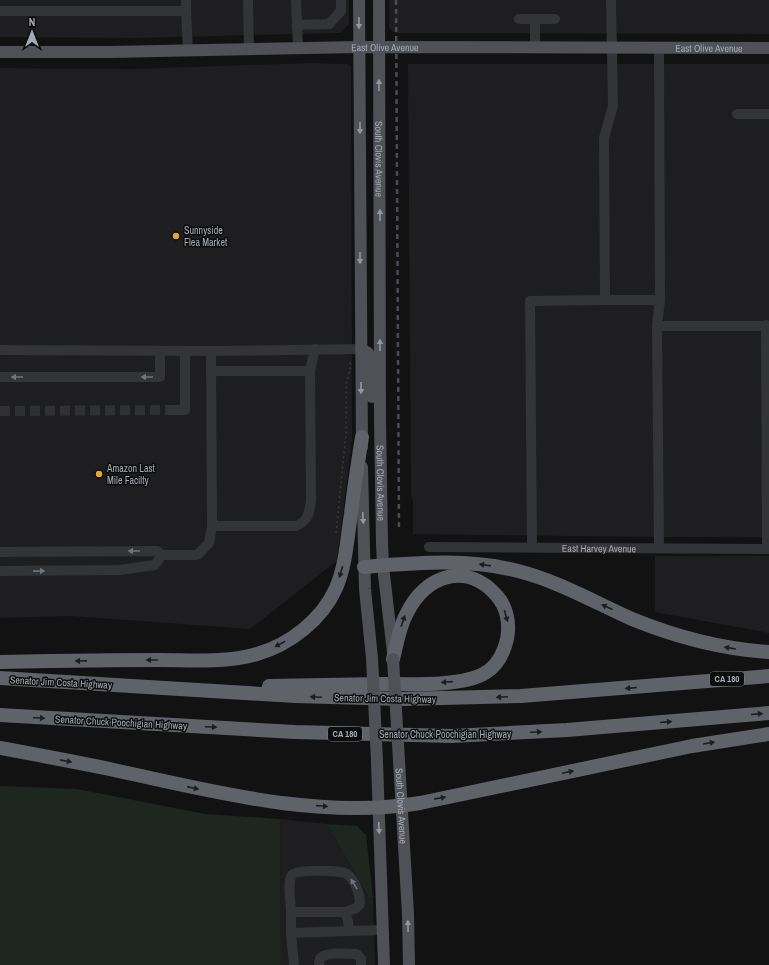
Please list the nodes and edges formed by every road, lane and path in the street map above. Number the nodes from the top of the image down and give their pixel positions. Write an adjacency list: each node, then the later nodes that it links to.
1 (186, 0): 9 (lane)
2 (248, 0): 21 (lane)
3 (296, 0): 13 (lane)
4 (341, 0): 13 (lane)
5 (359, 0): 15 (main road, South Clovis Avenue, one-way to 15)
6 (379, 0): 16 (main road, South Clovis Avenue)
7 (611, 0): 19 (lane)
8 (0, 11): 9 (lane)
9 (186, 11): 22 (lane)
10 (519, 19): 11 (lane)
11 (535, 19): 12 (lane); 17 (lane)
12 (554, 19)
13 (297, 25): 14 (lane)
14 (298, 47): 15 (main road, East Olive Avenue); 21 (main road, East Olive Avenue)
15 (359, 47): 16 (main road, East Olive Avenue); 30 (main road, South Clovis Avenue, one-way to 30)
16 (379, 47): 17 (main road, East Olive Avenue); 42 (main road, South Clovis Avenue, one-way to 16)
17 (535, 47): 19 (main road, East Olive Avenue)
18 (659, 47): 19 (main road, East Olive Avenue); 20 (main road, East Olive Avenue); 27 (lane)
19 (612, 48): 26 (lane)
20 (769, 48)
21 (249, 49): 22 (main road, East Olive Avenue)
22 (188, 50): 23 (main road, East Olive Avenue)
23 (0, 52)
24 (737, 114): 25 (lane)
25 (769, 114)
26 (605, 300): 27 (lane); 46 (lane)
27 (660, 300): 28 (lane)
28 (657, 326): 29 (lane); 47 (lane)
29 (767, 326): 48 (lane)
30 (361, 349): 32 (lane); 41 (main road, South Clovis Avenue, one-way to 41); 42 (main road)
31 (0, 350): 33 (lane)
32 (315, 350): 35 (lane); 38 (lane)
33 (160, 351): 34 (lane); 39 (lane, one-way to 39)
34 (185, 351): 35 (lane); 40 (lane)
35 (211, 351): 37 (lane)
36 (350, 361): 44 (path)
37 (211, 371): 38 (lane); 43 (lane)
38 (310, 371): 43 (lane)
39 (0, 377)
40 (172, 410)
41 (362, 436): 52 (main road, South Clovis Avenue, one-way to 52); 56 (highway, one-way to 56)
42 (381, 482): 51 (main road, South Clovis Avenue)
43 (212, 526): 50 (lane)
44 (336, 538)
45 (429, 547): 46 (lane, East Harvey Avenue)
46 (532, 547): 47 (lane, East Harvey Avenue)
47 (659, 548): 48 (lane, East Harvey Avenue)
48 (768, 549)
49 (0, 552): 50 (lane, one-way to 49)
50 (162, 555): 53 (lane, one-way to 50)
51 (383, 566): 52 (highway); 54 (highway, one-way to 51); 55 (main road, South Clovis Avenue)
52 (364, 567): 65 (main road, South Clovis Avenue, bridge)
53 (0, 571)
54 (769, 652)
55 (393, 659): 59 (highway, one-way to 59); 64 (main road, South Clovis Avenue, bridge)
56 (0, 662)
57 (769, 676): 59 (highway, Senator Jim Costa Highway / CA 180, one-way to 59)
58 (0, 678): 59 (highway, Senator Jim Costa Highway / CA 180)
59 (145, 687)
60 (769, 714): 61 (highway, Senator Chuck Poochigian Highway / CA 180, one-way to 60)
61 (0, 715)
62 (769, 734): 64 (highway, one-way to 62)
63 (0, 748): 65 (highway, one-way to 65)
64 (402, 806): 65 (highway); 75 (main road, South Clovis Avenue, one-way to 64)
65 (379, 808): 68 (main road, South Clovis Avenue, one-way to 68)
66 (291, 912): 67 (lane); 67 (lane, one-way to 66); 70 (lane)
67 (345, 912): 69 (lane)
68 (383, 930): 69 (lane); 74 (main road, South Clovis Avenue)
69 (349, 931): 70 (lane)
70 (291, 933): 71 (lane)
71 (294, 965)
72 (318, 965): 73 (lane)
73 (361, 965)
74 (384, 965)
75 (409, 965)

